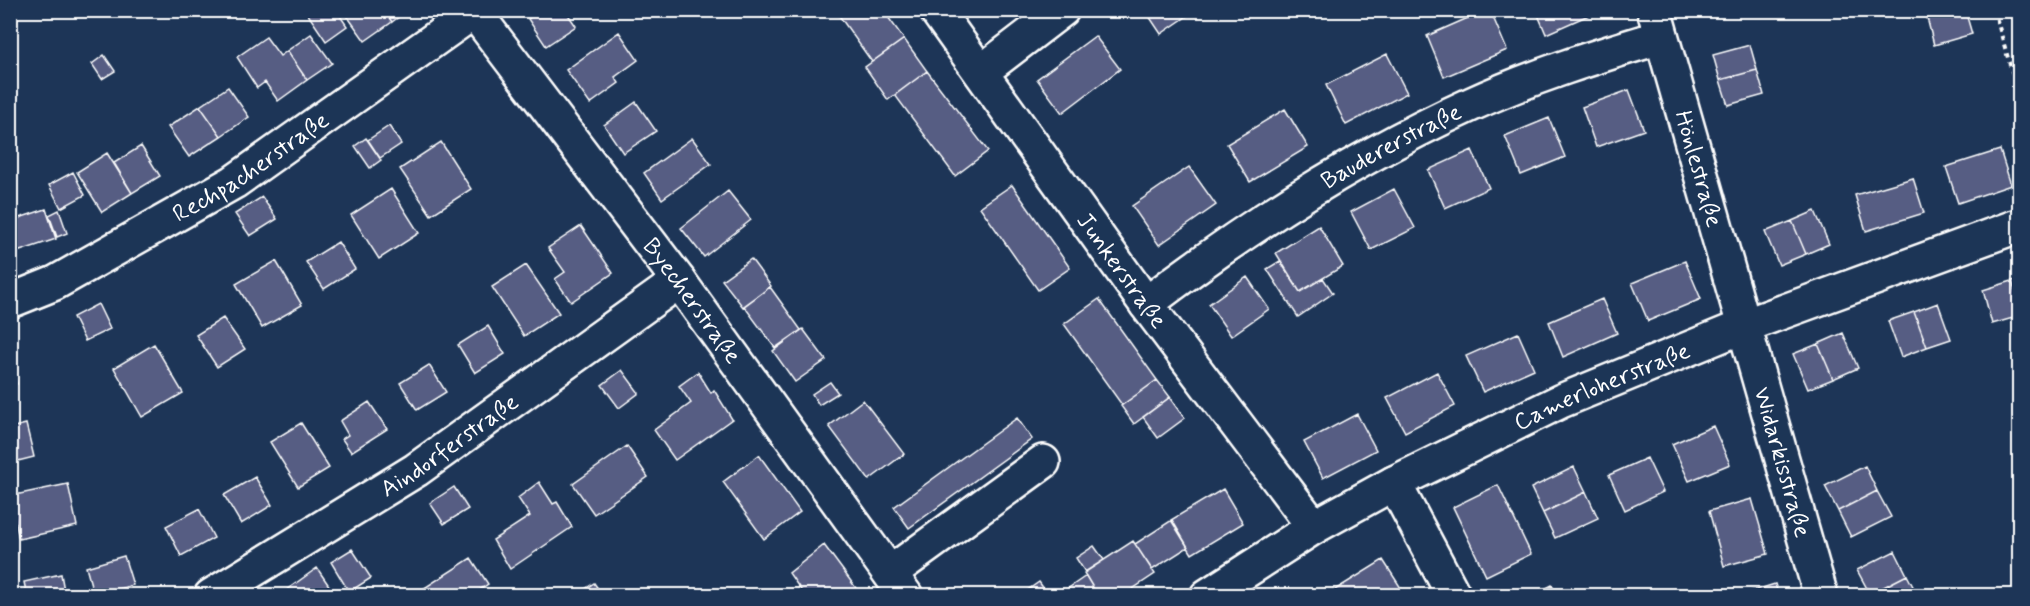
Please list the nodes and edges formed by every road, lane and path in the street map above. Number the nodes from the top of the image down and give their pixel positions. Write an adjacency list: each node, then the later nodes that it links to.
1 (936, 10): 6 (street, Junkerstraße)
2 (1062, 10): 6 (street)
3 (1994, 10): 7 (path)
4 (474, 11): 9 (street, Byecherstraße); 10 (street, Rechpacherstraße)
5 (1658, 24): 11 (street, Baudererstraße); 12 (street, Hönlestraße)
6 (981, 72): 11 (street, Junkerstraße)
7 (2019, 99)
8 (2019, 225): 12 (street, Camerloherstraße)
9 (679, 281): 16 (street, Byecherstraße); 17 (street, Aindorferstraße)
10 (10, 301)
11 (1146, 304): 15 (street, Junkerstraße)
12 (1744, 326): 14 (street, Camerloherstraße); 20 (street, Widarkisstraße)
13 (1043, 462): 16 (street)
14 (1394, 483): 15 (street, Camerloherstraße); 19 (street)
15 (1314, 527): 18 (street, Camerloherstraße)
16 (898, 584)
17 (211, 596)
18 (1207, 596)
19 (1454, 596)
20 (1821, 596)

